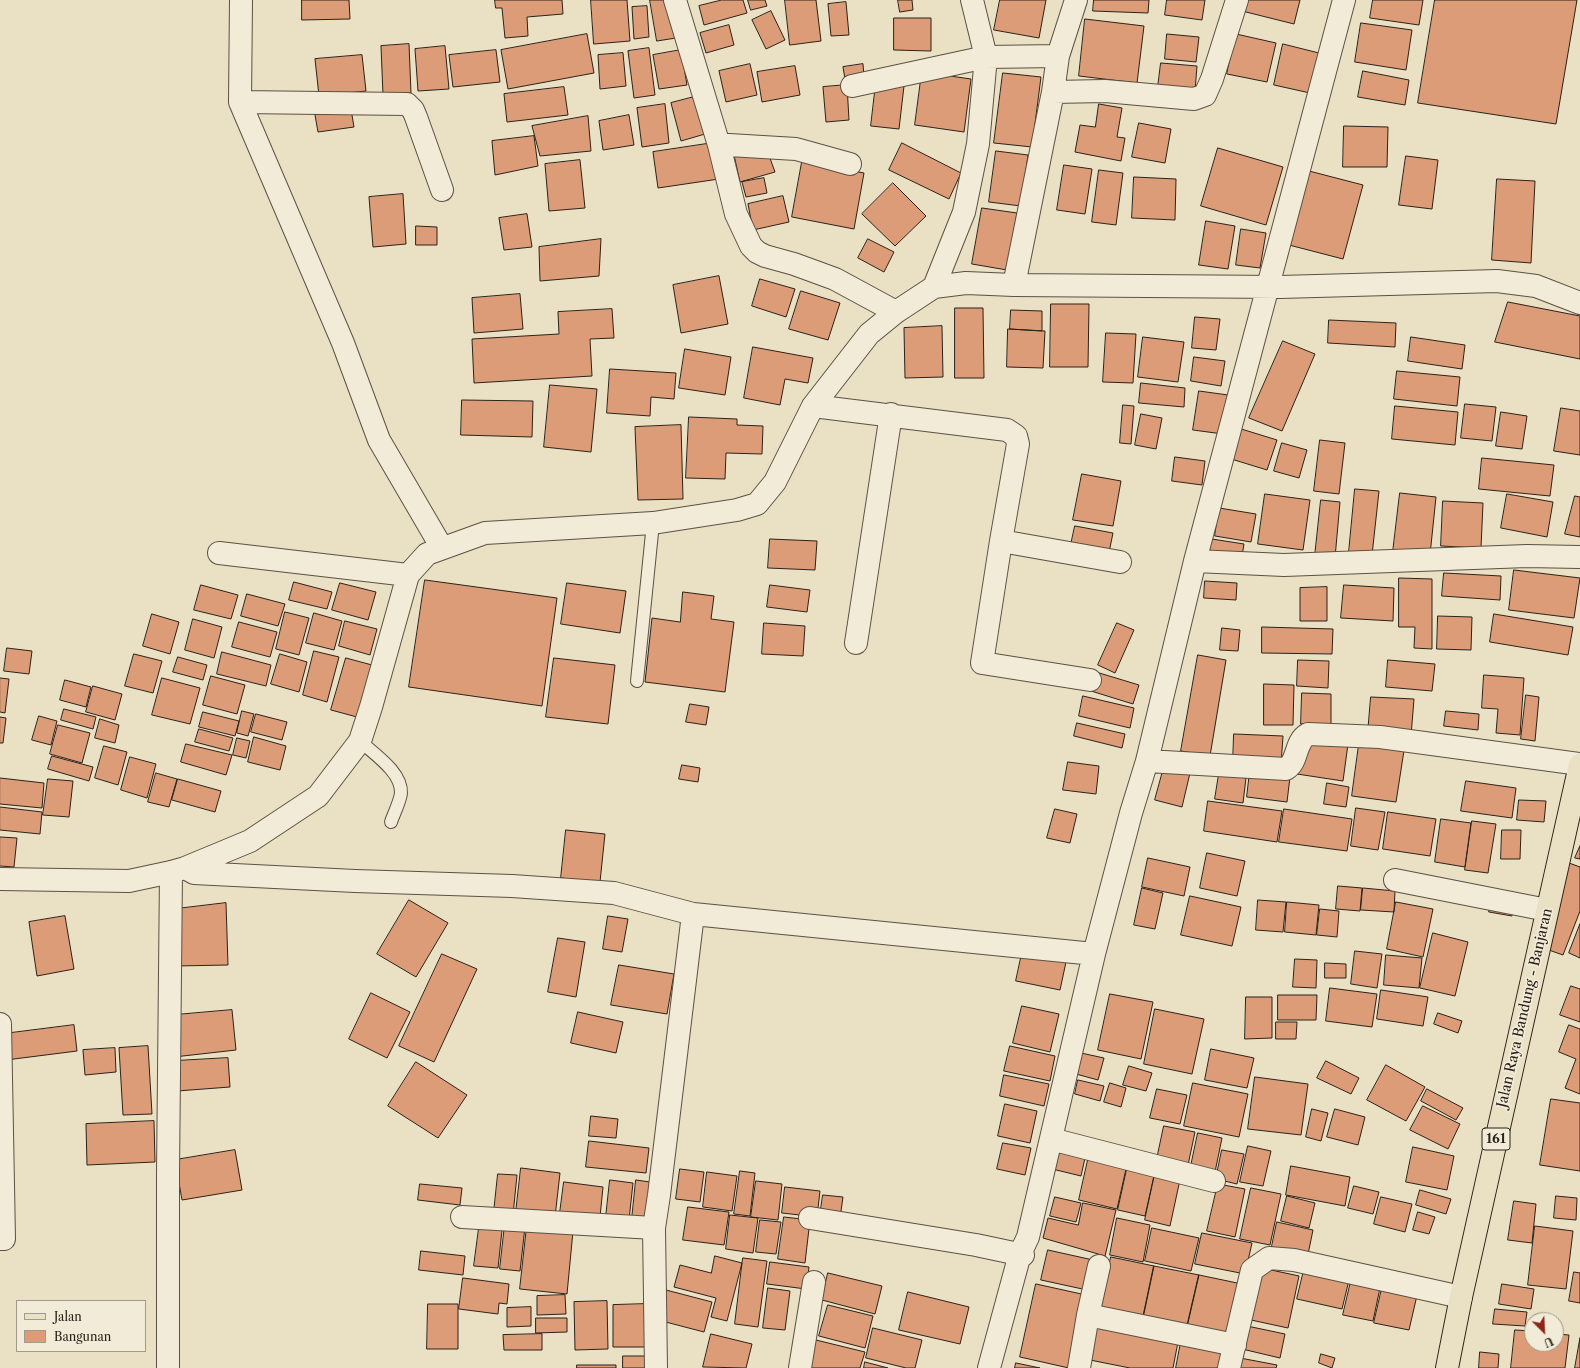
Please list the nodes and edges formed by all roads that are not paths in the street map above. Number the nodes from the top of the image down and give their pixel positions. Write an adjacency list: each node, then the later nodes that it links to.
1 (241, 0): 11 (street)
2 (675, 0): 12 (street)
3 (972, 0): 8 (street)
4 (1076, 0): 7 (street)
5 (1237, 0): 10 (street)
6 (1344, 0): 17 (street)
7 (1058, 56): 8 (street); 10 (street)
8 (986, 57): 9 (street); 16 (street)
9 (852, 86)
10 (1053, 92): 15 (street)
11 (240, 102): 14 (street); 24 (street)
12 (719, 145): 13 (street); 19 (street)
13 (850, 164)
14 (442, 190)
15 (1014, 285): 16 (street); 17 (street)
16 (934, 287): 19 (street)
17 (1268, 287): 18 (street); 27 (street)
18 (1580, 303)
19 (896, 312): 20 (street)
20 (813, 406): 21 (street); 22 (street)
21 (891, 414): 23 (street); 30 (street)
22 (653, 523): 24 (street); 32 (lane)
23 (1001, 541): 28 (street); 31 (street)
24 (442, 548): 29 (street)
25 (219, 553): 29 (street)
26 (1580, 557): 27 (street)
27 (1195, 561): 34 (street)
28 (1120, 562)
29 (408, 575): 33 (street)
30 (856, 643)
31 (1090, 680)
32 (637, 681)
33 (360, 741): 36 (lane); 37 (street)
34 (1147, 761): 35 (street); 42 (street)
35 (1580, 765): 40 (main road, Jalan Raya Bandung - Banjaran / 161)
36 (391, 822)
37 (178, 870): 38 (street); 41 (street); 56 (street)
38 (0, 879)
39 (1395, 880): 40 (street)
40 (1547, 910): 53 (main road, Jalan Raya Bandung - Banjaran / 161)
41 (693, 914): 42 (street); 48 (street)
42 (1094, 954): 44 (street)
43 (0, 1024): 49 (street)
44 (1051, 1139): 45 (street); 50 (street)
45 (1214, 1181)
46 (462, 1218): 48 (street)
47 (810, 1218): 50 (street)
48 (654, 1228): 57 (street)
49 (0, 1239)
50 (1020, 1254): 59 (street)
51 (1099, 1266): 54 (street)
52 (814, 1282): 58 (street)
53 (1461, 1297): 55 (street); 62 (main road, Jalan Raya Bandung - Banjaran / 161)
54 (1088, 1315): 55 (street); 60 (street)
55 (1235, 1345): 61 (street)
56 (168, 1368)
57 (656, 1368)
58 (800, 1368)
59 (989, 1368)
60 (1079, 1368)
61 (1229, 1368)
62 (1447, 1368)

